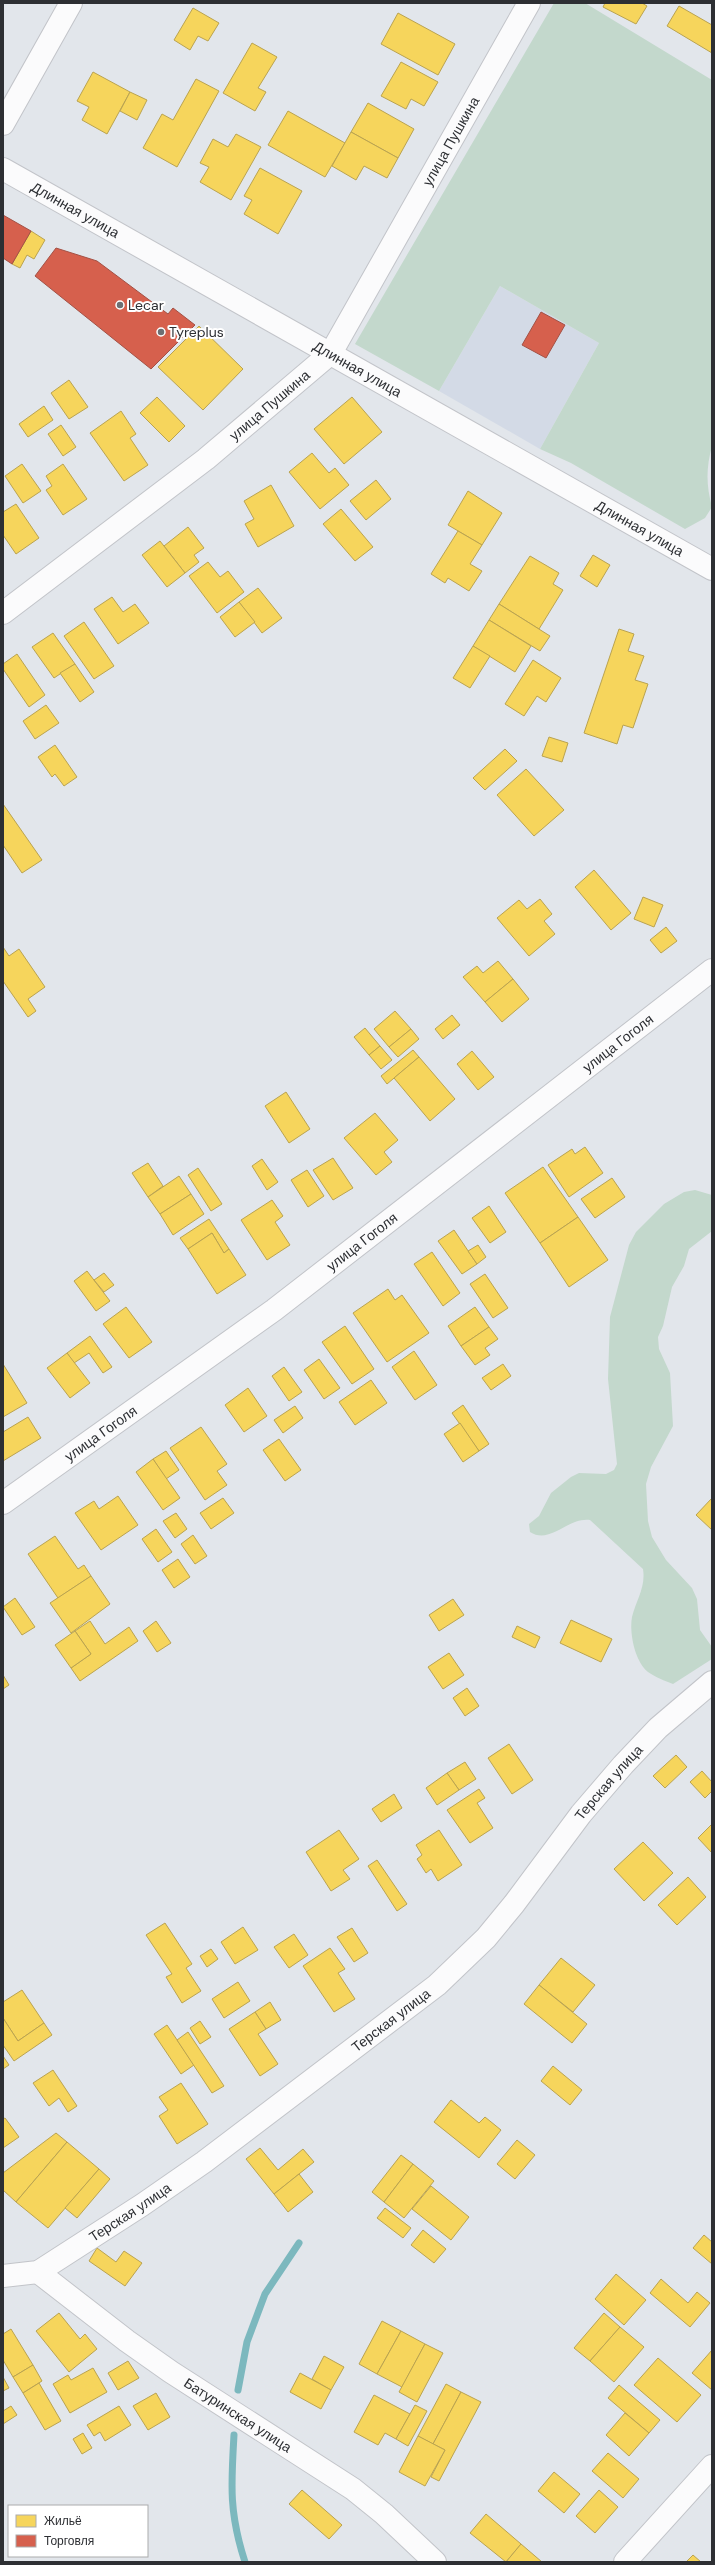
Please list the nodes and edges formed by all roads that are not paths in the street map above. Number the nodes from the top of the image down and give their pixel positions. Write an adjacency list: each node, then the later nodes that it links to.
1 (71, 3): 3 (street)
2 (528, 3): 5 (street, улица Пушкина)
3 (3, 124)
4 (3, 169): 5 (street, Длинная улица)
5 (331, 353): 6 (street, Длинная улица); 7 (street, улица Пушкина)
6 (712, 569)
7 (3, 613)
8 (712, 970): 9 (street, улица Гоголя)
9 (3, 1503)
10 (712, 1682): 11 (street, Терская улица)
11 (38, 2272): 12 (street, Терская улица); 14 (street, Батуринская улица)
12 (3, 2276)
13 (712, 2466): 15 (street)
14 (435, 2562)
15 (625, 2562)

